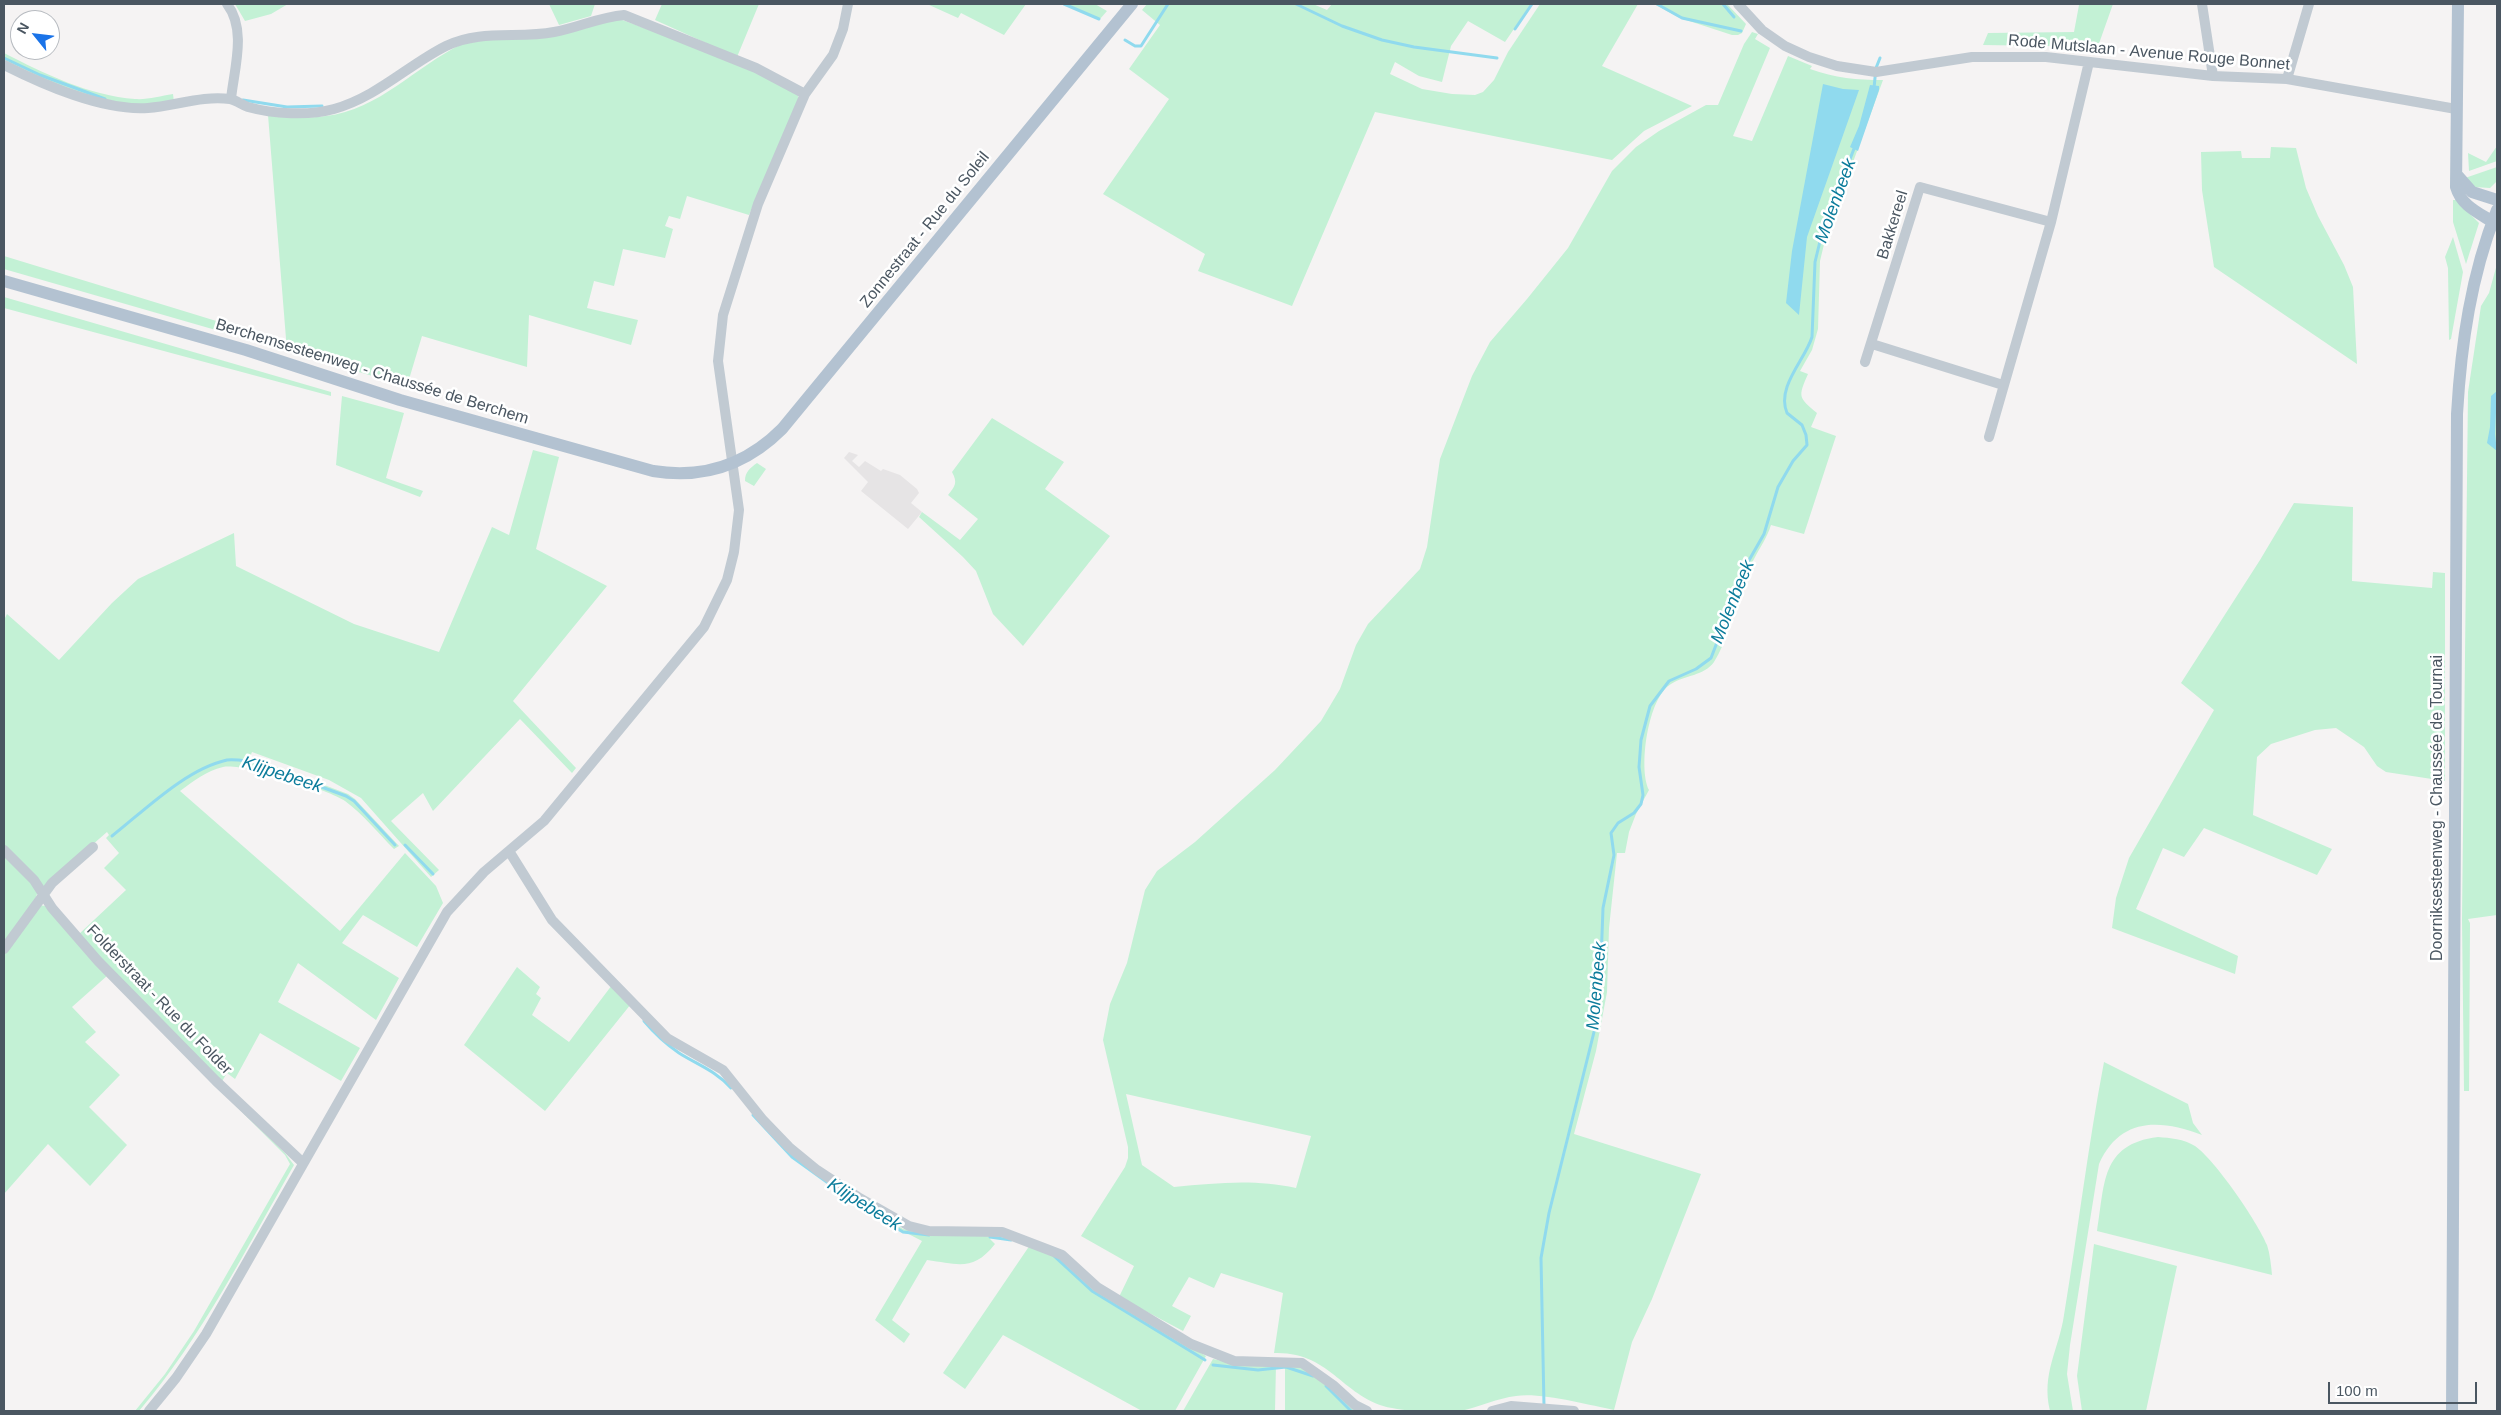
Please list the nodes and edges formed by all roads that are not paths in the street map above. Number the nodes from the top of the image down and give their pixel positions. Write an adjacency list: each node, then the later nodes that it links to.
1 (227, 4): 13 (street)
2 (848, 4): 12 (street)
3 (1132, 4): 24 (main road, Zonnestraat - Rue du Soleil)
4 (1738, 4): 8 (street, Rode Mutslaan - Avenue Rouge Bonnet)
5 (2202, 4): 10 (street)
6 (2309, 4): 11 (street)
7 (2458, 4): 14 (main road)
8 (2089, 62): 10 (street, Rode Mutslaan - Avenue Rouge Bonnet); 18 (street)
9 (4, 66): 13 (street)
10 (2214, 76): 11 (street, Rode Mutslaan - Avenue Rouge Bonnet)
11 (2287, 79): 14 (street, Rode Mutslaan - Avenue Rouge Bonnet)
12 (805, 94): 13 (street); 24 (street)
13 (231, 100)
14 (2456, 109): 15 (main road)
15 (2457, 176): 16 (main road); 17 (main road)
16 (2497, 200)
17 (2495, 216): 35 (main road, Doorniksesteenweg - Chaussée de Tournai)
18 (2051, 222): 20 (street, Bakkereel); 22 (street)
19 (4, 281): 24 (main road, Berchemsesteenweg - Chaussée de Berchem)
20 (1872, 344): 21 (street, Bakkereel); 22 (street)
21 (1865, 362)
22 (2002, 385): 23 (street)
23 (1989, 437)
24 (732, 464): 27 (street)
25 (92, 847): 28 (street)
26 (4, 850): 28 (street, Folderstraat - Rue du Folder)
27 (509, 852): 30 (street); 32 (street)
28 (42, 895): 29 (street); 30 (street, Folderstraat - Rue du Folder)
29 (4, 949)
30 (302, 1162): 31 (street)
31 (149, 1411)
32 (1367, 1411)
33 (1492, 1411): 34 (street)
34 (1574, 1411)
35 (2452, 1411)

